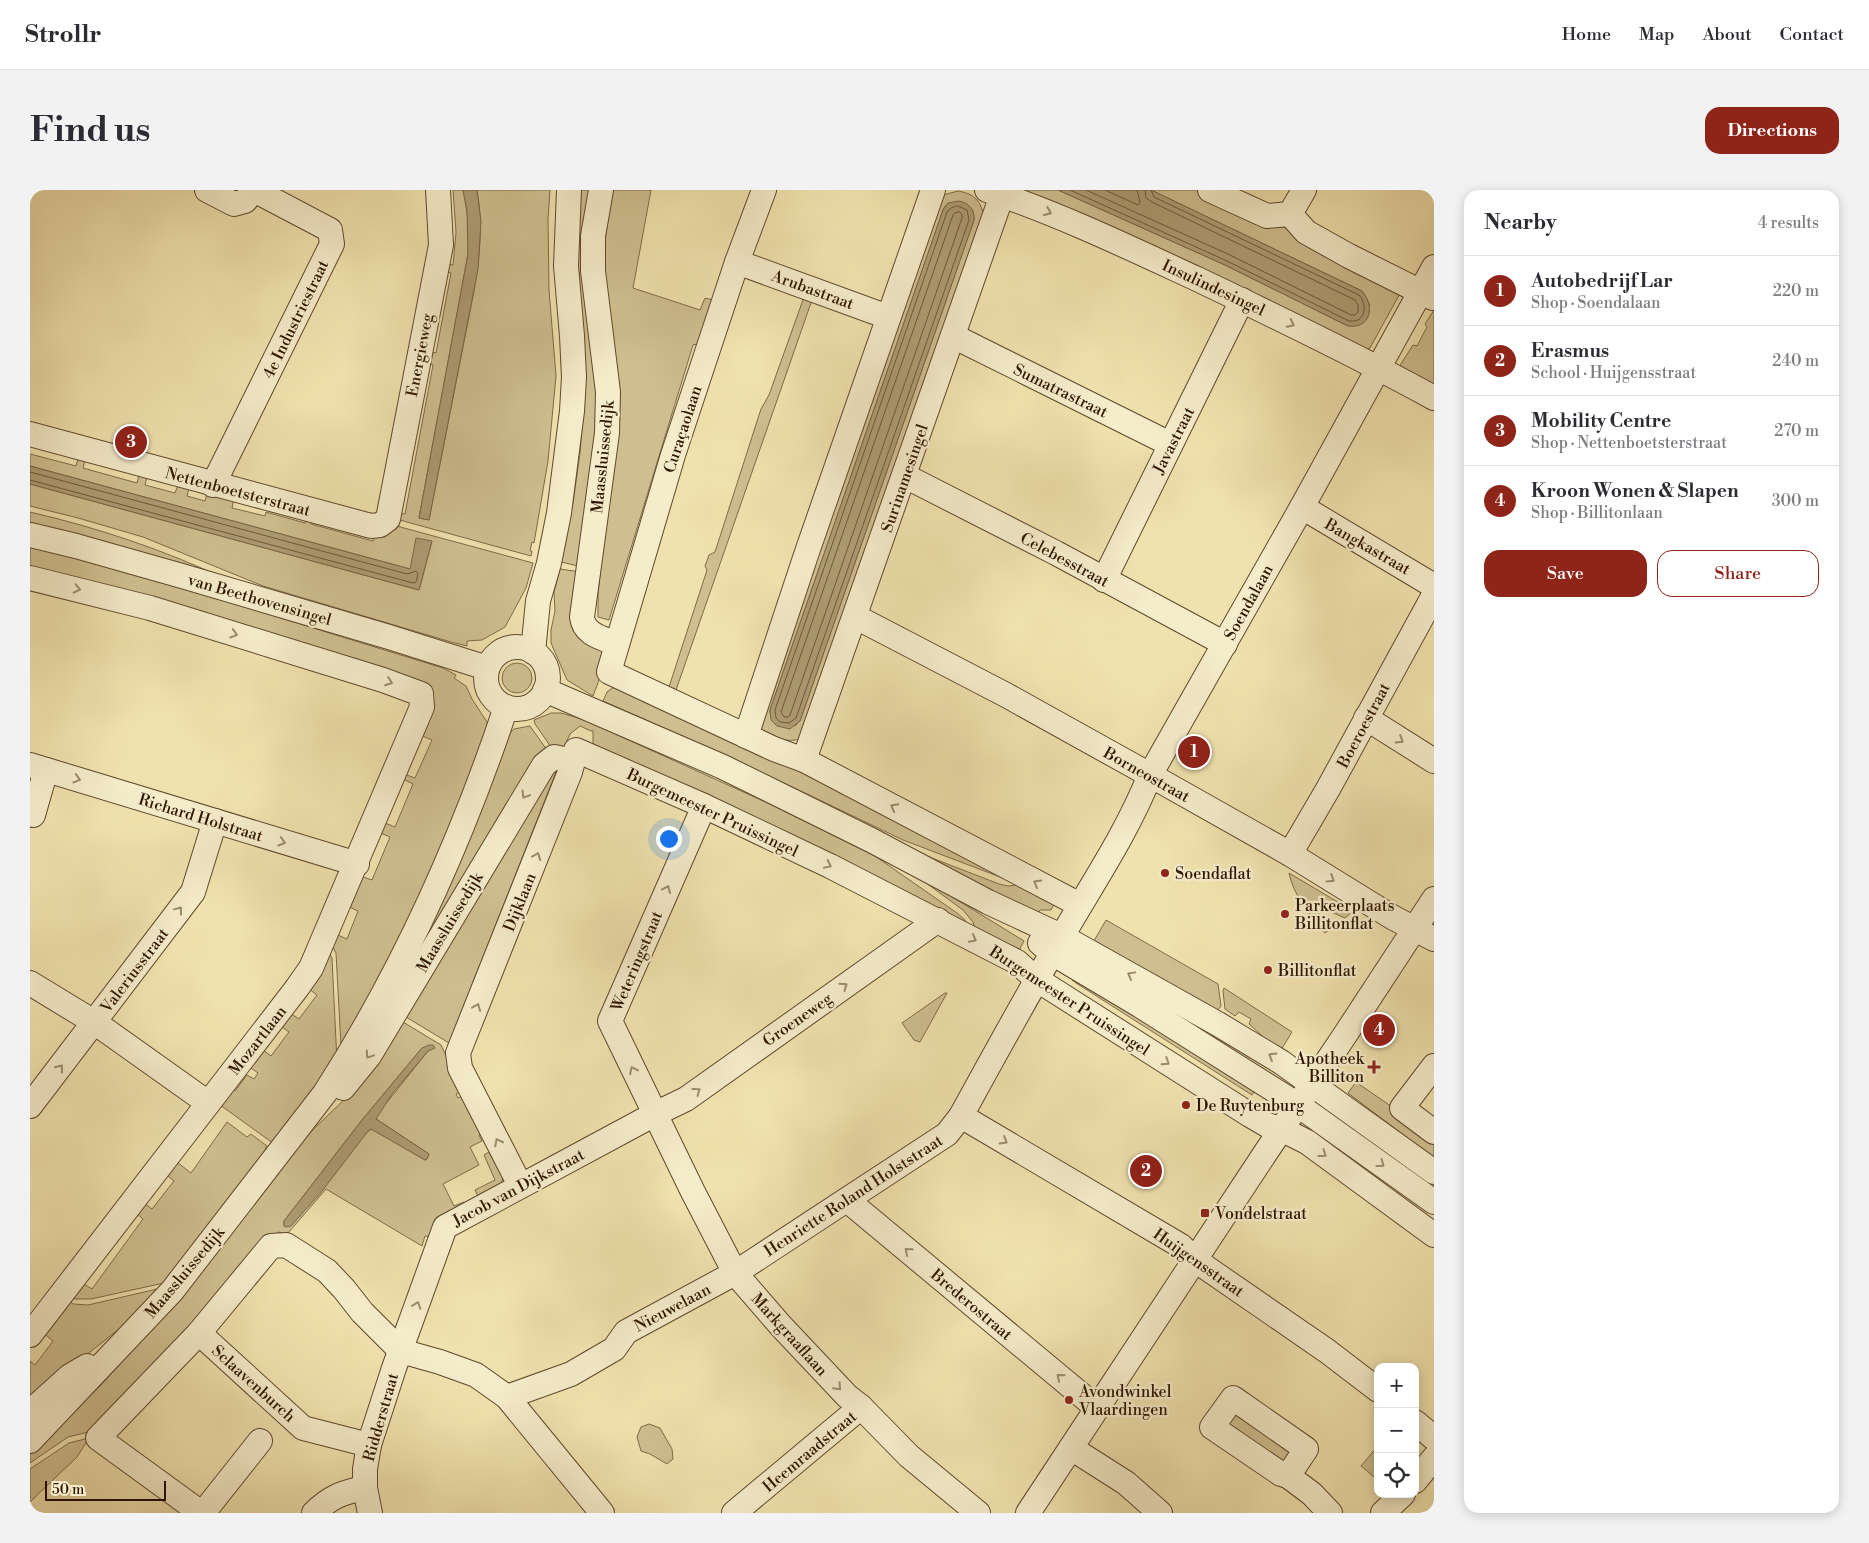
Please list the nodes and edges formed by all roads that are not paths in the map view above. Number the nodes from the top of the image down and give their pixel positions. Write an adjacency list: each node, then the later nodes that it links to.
1 (207, 190): 2 (street, 4e Industriestraat)
2 (253, 190): 23 (street, 4e Industriestraat)
3 (438, 190): 25 (street, Energieweg)
4 (569, 190): 34 (street)
5 (601, 190): 32 (street, Maassluissedijk)
6 (764, 190): 12 (street, Curaçaolaan)
7 (932, 190): 16 (street)
8 (1210, 190): 11 (street)
9 (1304, 190): 11 (street)
10 (995, 192): 15 (street, Insulindesingel, one-way to 15); 17 (street, Surinamesingel)
11 (1290, 214): 14 (street)
12 (737, 262): 16 (street, Arubastraat); 32 (street, Curaçaolaan)
13 (1434, 267): 14 (street, Soendalaan)
14 (1427, 295): 18 (street, Soendalaan)
15 (1242, 300): 18 (street, Insulindesingel, one-way to 18); 21 (street, Javastraat)
16 (888, 317): 39 (street)
17 (953, 336): 21 (street, Sumatrastraat); 22 (street, Surinamesingel)
18 (1379, 368): 19 (street, Insulindesingel); 24 (street, Soendalaan)
19 (1434, 398)
20 (30, 434): 23 (street, Nettenboetsterstraat)
21 (1170, 444): 28 (street, Javastraat)
22 (904, 476): 28 (street, Celebesstraat); 31 (street, Surinamesingel)
23 (213, 484): 25 (street, Nettenboetsterstraat)
24 (1302, 507): 29 (street, Bangkastraat); 33 (street, Soendalaan)
25 (388, 519)
26 (30, 535): 35 (street, van Beethovensingel)
27 (30, 578): 49 (street, Mozartlaan, one-way to 49)
28 (1104, 580): 33 (street, Celebesstraat)
29 (1434, 586)
30 (1434, 595): 38 (street, Boeroestraat)
31 (856, 617): 41 (street, Surinamesingel); 44 (street, Borneostraat)
32 (617, 644): 39 (street, Curaçaolaan)
33 (1224, 644): 44 (street, Soendalaan)
34 (525, 650): 35 (street); 36 (street)
35 (487, 668): 37 (street)
36 (545, 690): 37 (street); 54 (street, Burgemeester Pruissingel)
37 (506, 707): 60 (street, Maassluissedijk)
38 (1366, 718): 42 (street, one-way to 42); 48 (street, Boeroestraat)
39 (746, 736): 41 (street)
40 (575, 756): 45 (street, Burgemeester Pruissingel); 60 (street, Maassluissedijk, one-way to 60); 69 (street, Dijklaan, one-way to 40)
41 (804, 760): 51 (street, one-way to 41)
42 (1434, 761)
43 (38, 767): 46 (street, Richard Holstraat); 47 (street, Richard Holstraat, one-way to 47)
44 (1150, 775): 48 (street, Borneostraat); 51 (street, Soendalaan)
45 (704, 806): 52 (street, Burgemeester Pruissingel, one-way to 52); 64 (street, Weteringstraat, one-way to 45)
46 (30, 814)
47 (215, 821): 49 (street, Richard Holstraat, one-way to 49); 57 (street, Valeriusstraat, one-way to 47)
48 (1290, 854): 53 (street, Borneostraat, one-way to 53)
49 (357, 864): 61 (street, Mozartlaan)
50 (1434, 898): 53 (street)
51 (1080, 905): 54 (street, Soendalaan)
52 (938, 920): 55 (street, Burgemeester Pruissingel, one-way to 55); 64 (street, Groeneweg, one-way to 52)
53 (1424, 933): 59 (street)
54 (1057, 945): 55 (street, Henriette Roland Holststraat); 59 (street, Burgemeester Pruissingel, one-way to 54); 62 (street, Burgemeester Pruissingel)
55 (1036, 978): 65 (street, Henriette Roland Holststraat); 66 (street, Burgemeester Pruissingel, one-way to 66)
56 (30, 983): 57 (street)
57 (94, 1022): 61 (street); 63 (street, Valeriusstraat, one-way to 57)
58 (1434, 1066): 67 (street)
59 (1312, 1084): 62 (street); 68 (street, Burgemeester Pruissingel)
60 (325, 1093): 77 (street, Maassluissedijk)
61 (208, 1103): 76 (street, Mozartlaan)
62 (1298, 1105): 66 (street); 71 (street, Burgemeester Pruissingel, one-way to 71)
63 (30, 1106)
64 (654, 1114): 69 (street, Jacob van Dijkstraat); 74 (street, Markgraaflaan)
65 (961, 1116): 70 (street, Henriette Roland Holststraat); 73 (street, Huijgensstraat, one-way to 73)
66 (1281, 1130): 72 (street, Burgemeester Pruissingel, one-way to 72); 73 (street)
67 (1434, 1132)
68 (1434, 1172)
69 (520, 1185): 78 (street, Jacob van Dijkstraat, one-way to 69)
70 (847, 1200): 74 (street, Henriette Roland Holststraat); 82 (street, Brederostraat, one-way to 70)
71 (1434, 1202)
72 (1434, 1235)
73 (1195, 1260): 79 (street, Huijgensstraat); 82 (street)
74 (735, 1273): 80 (street, Nieuwelaan); 81 (street, Markgraaflaan, one-way to 81)
75 (199, 1333): 78 (street, Sclaavenburch); 88 (street, Sclaavenburch); 96 (street, Sclaavenburch)
76 (30, 1335)
77 (116, 1350): 83 (street); 86 (street, Maassluissedijk)
78 (401, 1351): 80 (street); 88 (street, Ridderstraat)
79 (1374, 1387)
80 (507, 1397): 99 (street)
81 (861, 1407): 95 (street, Heemraadstraat); 100 (street, Markgraaflaan)
82 (1097, 1408): 89 (street)
83 (30, 1412)
84 (1419, 1425): 85 (street)
85 (1434, 1438)
86 (30, 1441)
87 (260, 1441): 96 (street)
88 (369, 1445): 93 (street, Ridderstraat)
89 (1071, 1448): 101 (street); 102 (street)
90 (1434, 1458): 92 (street)
91 (1288, 1476): 103 (street)
92 (1419, 1476)
93 (365, 1488): 97 (street); 98 (street, Ridderstraat)
94 (1399, 1498): 104 (street)
95 (746, 1510)
96 (202, 1513)
97 (314, 1513)
98 (370, 1513)
99 (602, 1513)
100 (978, 1513)
101 (1028, 1513)
102 (1160, 1513)
103 (1330, 1513)
104 (1383, 1513)

